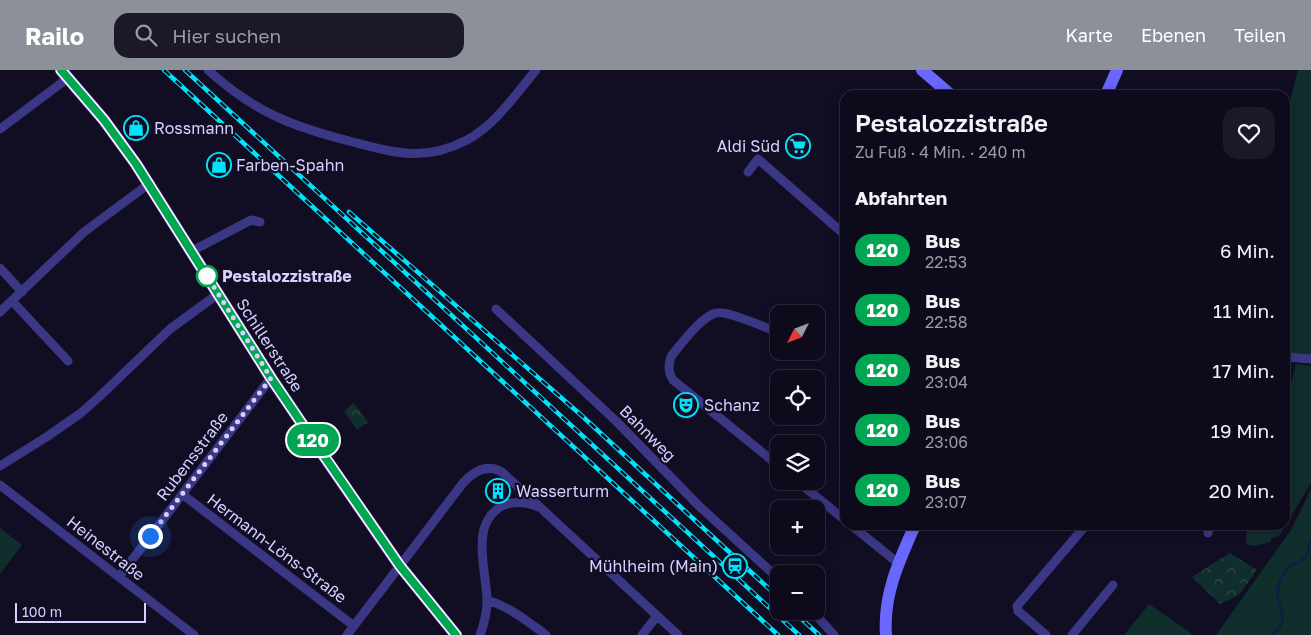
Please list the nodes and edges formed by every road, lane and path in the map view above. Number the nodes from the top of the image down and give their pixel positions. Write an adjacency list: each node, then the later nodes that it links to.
1 (208, 70): 2 (street)
2 (536, 70)
3 (922, 70): 6 (main road)
4 (1117, 70): 7 (main road)
5 (64, 74): 8 (street); 10 (main road, Schillerstraße)
6 (944, 90)
7 (1108, 90)
8 (0, 129)
9 (748, 172): 12 (street)
10 (150, 183): 13 (main road, Schillerstraße); 15 (street)
11 (260, 222): 13 (street)
12 (840, 232)
13 (192, 251): 16 (main road, Schillerstraße)
14 (0, 268): 15 (street)
15 (22, 292): 17 (street)
16 (218, 294): 24 (main road, Schillerstraße); 26 (street)
17 (12, 302): 19 (street); 23 (street)
18 (496, 309): 37 (street, Bahnweg)
19 (0, 312)
20 (770, 329): 25 (street)
21 (1290, 357): 22 (street)
22 (1311, 359)
23 (68, 361)
24 (271, 378): 29 (street, Rubensstraße); 36 (main road, Schillerstraße)
25 (770, 459)
26 (0, 466)
27 (0, 485): 38 (street, Heinestraße)
28 (808, 490): 31 (street)
29 (182, 494): 38 (street, Rubensstraße); 43 (street, Hermann-Löns-Straße)
30 (547, 513): 36 (street); 40 (street); 41 (street)
31 (840, 516)
32 (857, 530): 35 (street)
33 (913, 530): 35 (main road)
34 (1082, 530): 53 (street)
35 (898, 563): 52 (main road)
36 (400, 566): 43 (street); 46 (main road, Schillerstraße)
37 (770, 571)
38 (119, 577): 44 (street, Heinestraße)
39 (1113, 585): 54 (street)
40 (487, 600): 47 (street); 48 (street)
41 (657, 616): 49 (street); 50 (street)
42 (820, 620): 51 (street)
43 (354, 626): 45 (street)
44 (194, 635)
45 (347, 635)
46 (456, 635)
47 (480, 635)
48 (546, 635)
49 (642, 635)
50 (678, 635)
51 (834, 635)
52 (886, 635)
53 (1046, 635)
54 (1072, 635)

